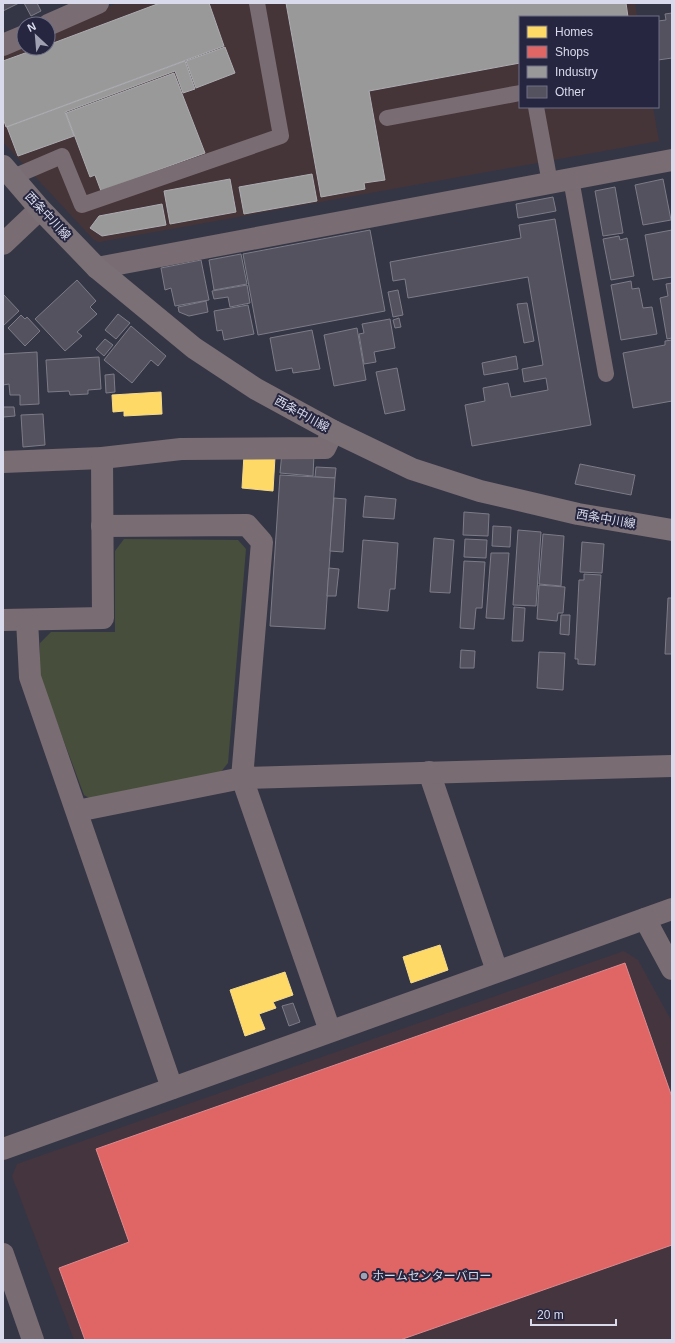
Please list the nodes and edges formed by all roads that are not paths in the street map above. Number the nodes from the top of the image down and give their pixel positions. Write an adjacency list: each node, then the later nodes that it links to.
1 (98, 3): 3 (street)
2 (257, 3): 10 (lane)
3 (56, 21)
4 (16, 40): 5 (street)
5 (3, 46)
6 (519, 93): 8 (lane)
7 (536, 108): 12 (lane)
8 (387, 118)
9 (672, 160): 11 (street)
10 (8, 172): 13 (main road, 西条中川線)
11 (571, 179): 12 (street); 16 (lane)
12 (550, 183): 15 (street)
13 (40, 209): 14 (street); 15 (main road, 西条中川線)
14 (3, 244)
15 (97, 268): 17 (main road, 西条中川線)
16 (606, 374)
17 (333, 431): 18 (street); 21 (main road, 西条中川線)
18 (102, 458): 19 (street); 20 (street)
19 (3, 462)
20 (102, 526): 23 (street); 26 (street)
21 (672, 530)
22 (3, 620): 23 (street)
23 (27, 620): 27 (street)
24 (672, 766): 25 (street)
25 (429, 772): 26 (street); 31 (street)
26 (242, 778): 27 (street); 32 (street)
27 (77, 812): 33 (street)
28 (672, 909): 29 (street)
29 (644, 919): 30 (street); 31 (street)
30 (672, 969)
31 (497, 971): 32 (street)
32 (330, 1031): 33 (street)
33 (172, 1088): 34 (street)
34 (3, 1149)
35 (3, 1254): 36 (street)
36 (32, 1340)

